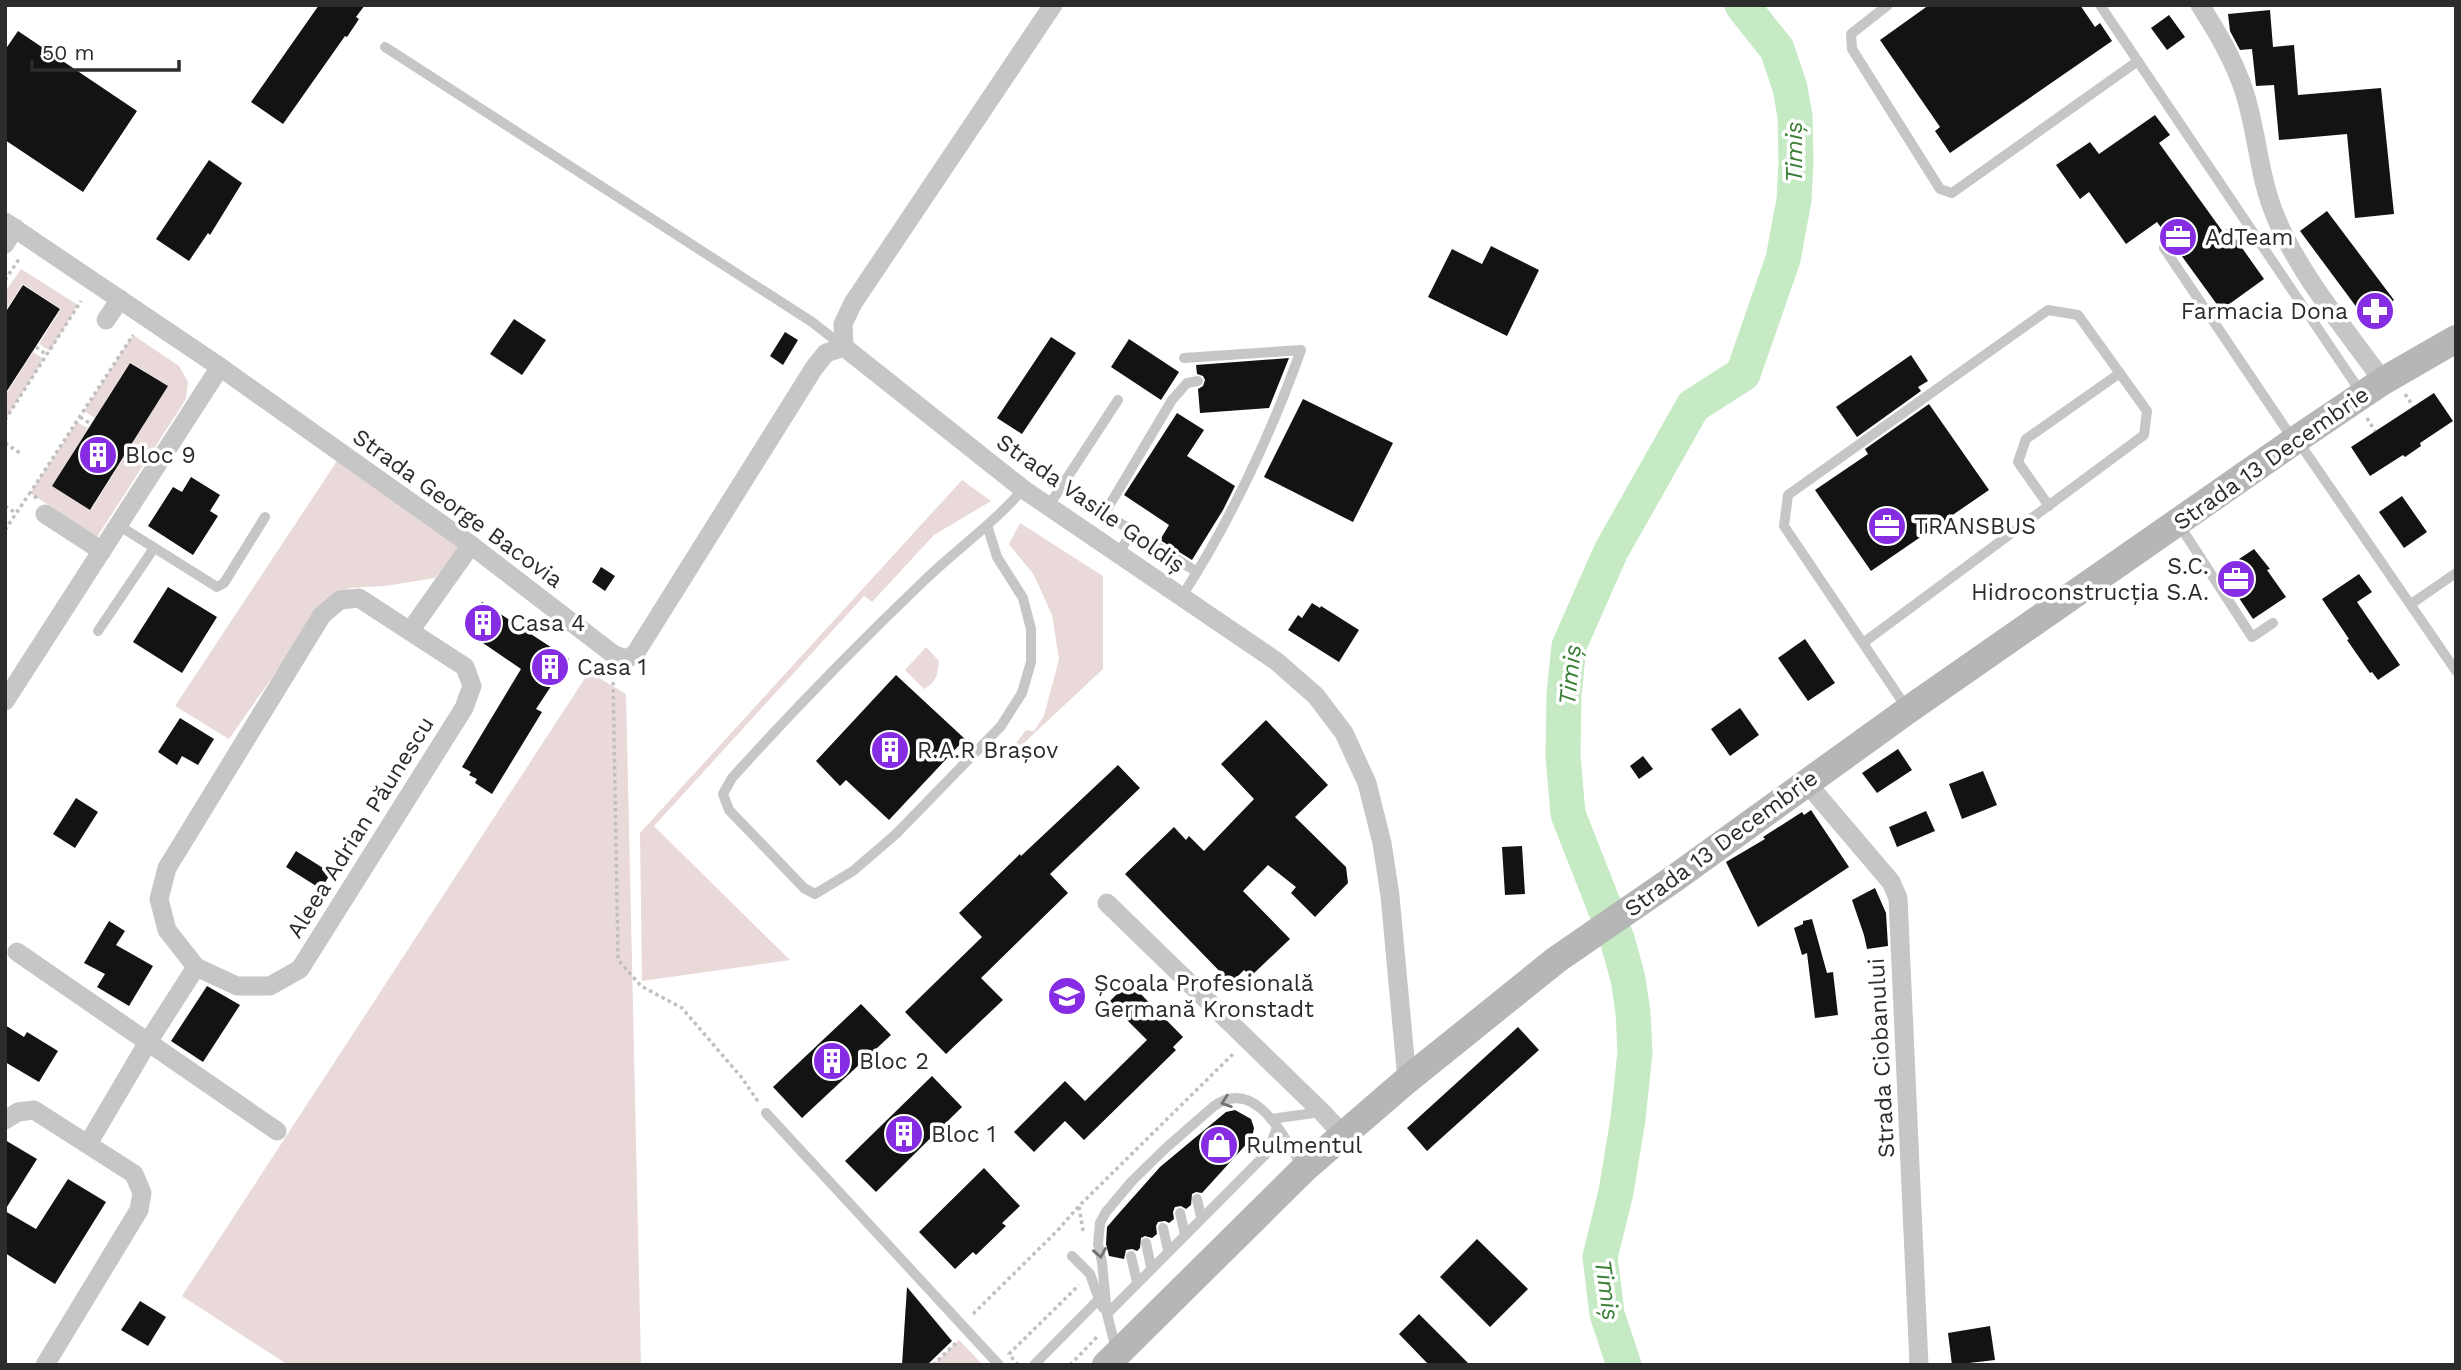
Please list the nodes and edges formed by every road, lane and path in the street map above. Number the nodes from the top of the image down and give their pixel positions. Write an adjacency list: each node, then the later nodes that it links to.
1 (1054, 5): 18 (street)
2 (1888, 5): 6 (lane)
3 (2100, 5): 6 (lane)
4 (2200, 5): 24 (street)
5 (385, 47): 18 (lane)
6 (2138, 61): 24 (lane)
7 (9, 231): 11 (street, Strada George Bacovia)
8 (2164, 248): 29 (lane)
9 (19, 259): 10 (path)
10 (5, 280)
11 (120, 299): 14 (street); 21 (street, Strada George Bacovia)
12 (81, 301): 19 (path)
13 (2456, 317): 24 (main road, Strada 13 Decembrie)
14 (106, 320)
15 (134, 335): 26 (path)
16 (2456, 339): 24 (main road, Strada 13 Decembrie)
17 (36, 347): 19 (path)
18 (844, 347): 32 (street, Strada Vasile Goldiș); 57 (street)
19 (47, 355): 27 (path)
20 (1184, 358): 49 (lane)
21 (220, 367): 41 (street); 45 (street, Strada George Bacovia)
22 (2120, 373): 35 (lane); 35 (lane); 56 (lane)
23 (1198, 381): 44 (lane)
24 (2373, 388): 29 (main road, Strada 13 Decembrie)
25 (1118, 400): 37 (lane)
26 (80, 417): 28 (path); 33 (path)
27 (5, 420)
28 (91, 424)
29 (2296, 440): 40 (main road, Strada 13 Decembrie); 52 (lane)
30 (5, 443): 31 (path)
31 (20, 453)
32 (1023, 489): 37 (street, Strada Vasile Goldiș); 42 (lane)
33 (30, 493): 36 (path); 38 (path)
34 (5, 506): 38 (path)
35 (2049, 506): 56 (lane)
36 (42, 507): 47 (street)
37 (1048, 507): 48 (street, Strada Vasile Goldiș)
38 (16, 513): 43 (path)
39 (265, 517): 46 (lane)
40 (2177, 523): 53 (lane); 60 (main road, Strada 13 Decembrie)
41 (118, 525): 46 (lane); 47 (street)
42 (987, 525): 42 (lane)
43 (5, 530)
44 (1132, 531): 48 (lane); 49 (lane)
45 (471, 545): 55 (street); 57 (street, Strada George Bacovia)
46 (154, 548): 54 (lane)
47 (102, 551): 59 (street)
48 (1119, 554): 51 (street, Strada Vasile Goldiș)
49 (1197, 572): 51 (lane)
50 (2456, 573): 52 (lane)
51 (1182, 597): 66 (street, Strada Vasile Goldiș)
52 (2411, 604): 58 (lane)
53 (2273, 623)
54 (98, 631)
55 (410, 631): 64 (street, Aleea Adrian Păunescu); 64 (street, Aleea Adrian Păunescu)
56 (1863, 643): 60 (lane)
57 (613, 654): 68 (path)
58 (2456, 671)
59 (5, 701)
60 (1908, 710): 61 (main road, Strada 13 Decembrie)
61 (1806, 782): 66 (main road, Strada 13 Decembrie); 108 (street, Strada Ciobanului)
62 (1107, 903): 67 (street)
63 (17, 952): 65 (street)
64 (196, 967): 65 (street)
65 (148, 1042): 71 (street); 74 (street)
66 (1407, 1080): 73 (main road, Strada 13 Decembrie)
67 (1322, 1112): 70 (lane); 73 (street)
68 (766, 1113): 100 (lane)
69 (5, 1120): 74 (street)
70 (1274, 1123): 72 (lane, one-way to 72); 79 (lane); 88 (lane)
71 (277, 1131)
72 (1184, 1132): 75 (lane); 76 (lane)
73 (1343, 1135): 79 (main road, Strada 13 Decembrie)
74 (88, 1144): 102 (street)
75 (1187, 1144)
76 (1167, 1147): 77 (lane); 78 (lane)
77 (1170, 1158)
78 (1149, 1164): 80 (lane); 81 (lane)
79 (1304, 1170): 101 (main road, Strada 13 Decembrie)
80 (1151, 1176)
81 (1132, 1181): 82 (lane); 83 (lane)
82 (1135, 1194)
83 (1117, 1198): 86 (lane); 99 (lane, one-way to 99)
84 (1197, 1199): 88 (lane)
85 (1079, 1206): 100 (path)
86 (1120, 1212)
87 (1180, 1213): 90 (lane)
88 (1201, 1217): 90 (lane)
89 (1163, 1228): 92 (lane)
90 (1185, 1234): 92 (lane)
91 (1146, 1243): 95 (lane)
92 (1168, 1250): 95 (lane)
93 (1072, 1256): 96 (lane)
94 (1131, 1256): 97 (lane)
95 (1151, 1267): 97 (lane)
96 (1090, 1274): 98 (lane); 105 (path)
97 (1137, 1282): 99 (lane)
98 (1099, 1299): 99 (lane); 106 (lane)
99 (1108, 1319): 101 (lane); 107 (path)
100 (965, 1328): 103 (path); 104 (lane)
101 (1112, 1359)
102 (45, 1365)
103 (933, 1365)
104 (999, 1365)
105 (1018, 1365)
106 (1034, 1365)
107 (1070, 1365)
108 (1919, 1365)

